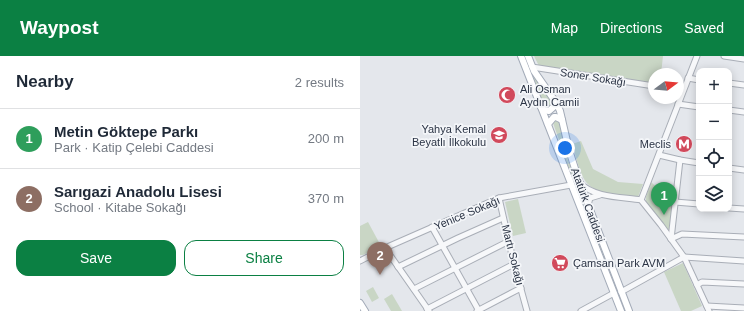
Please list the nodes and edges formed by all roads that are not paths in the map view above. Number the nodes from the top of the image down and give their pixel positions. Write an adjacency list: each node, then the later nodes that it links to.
1 (521, 56): 15 (main road, Atatürk Caddesi)
2 (528, 56): 6 (main road, Atatürk Caddesi)
3 (697, 56): 7 (street)
4 (724, 56): 5 (street)
5 (744, 59)
6 (532, 67): 11 (street, Soner Sokağı); 13 (main road, Atatürk Caddesi)
7 (688, 78): 8 (street); 10 (street)
8 (696, 79)
9 (732, 83): 12 (street)
10 (684, 84)
11 (648, 85)
12 (744, 85)
13 (557, 104): 15 (main road); 19 (main road, Atatürk Caddesi)
14 (678, 104): 16 (street); 21 (street)
15 (542, 107): 20 (main road, Atatürk Caddesi)
16 (696, 107)
17 (732, 110): 18 (street)
18 (744, 112)
19 (562, 120): 20 (main road); 26 (main road, Atatürk Caddesi)
20 (548, 124): 27 (main road, Atatürk Caddesi)
21 (659, 155): 22 (street); 30 (street)
22 (680, 160): 23 (street); 31 (street)
23 (696, 163)
24 (732, 168): 25 (street)
25 (744, 170)
26 (578, 181): 28 (street); 33 (main road, Atatürk Caddesi)
27 (571, 184): 29 (street, Yenice Sokağı); 57 (main road, Atatürk Caddesi)
28 (602, 194): 30 (street); 33 (street)
29 (499, 198): 36 (street, Martı Sokağı); 37 (street, Yenice Sokağı)
30 (642, 200): 39 (street)
31 (675, 202): 32 (street); 39 (street)
32 (696, 204)
33 (588, 206): 56 (main road, Atatürk Caddesi)
34 (732, 208): 35 (street)
35 (744, 209)
36 (503, 218): 40 (street, Martı Sokağı); 41 (street)
37 (432, 227): 41 (street); 42 (street, Yenice Sokağı)
38 (744, 237): 39 (street)
39 (671, 239): 45 (street)
40 (509, 241): 48 (street, Martı Sokağı); 50 (street)
41 (442, 246): 49 (street); 50 (street)
42 (385, 248): 44 (street, Yenice Sokağı); 49 (street)
43 (360, 257): 44 (street)
44 (367, 257): 46 (street, Yenice Sokağı)
45 (684, 257): 47 (street); 52 (street); 56 (street)
46 (360, 260)
47 (744, 261)
48 (514, 264): 53 (street, Martı Sokağı); 54 (street)
49 (398, 267): 55 (street)
50 (455, 268): 54 (street); 55 (street)
51 (744, 284): 52 (street)
52 (697, 285): 59 (street)
53 (521, 288): 63 (street); 64 (street, Martı Sokağı)
54 (467, 289): 61 (street); 63 (street)
55 (414, 290): 61 (street)
56 (621, 292): 67 (main road, Atatürk Caddesi)
57 (614, 293): 65 (street); 66 (main road, Atatürk Caddesi)
58 (360, 303): 62 (main road)
59 (708, 308): 60 (street)
60 (744, 308)
61 (428, 310)
62 (365, 311)
63 (478, 311)
64 (527, 311)
65 (581, 311)
66 (621, 311)
67 (629, 311)

